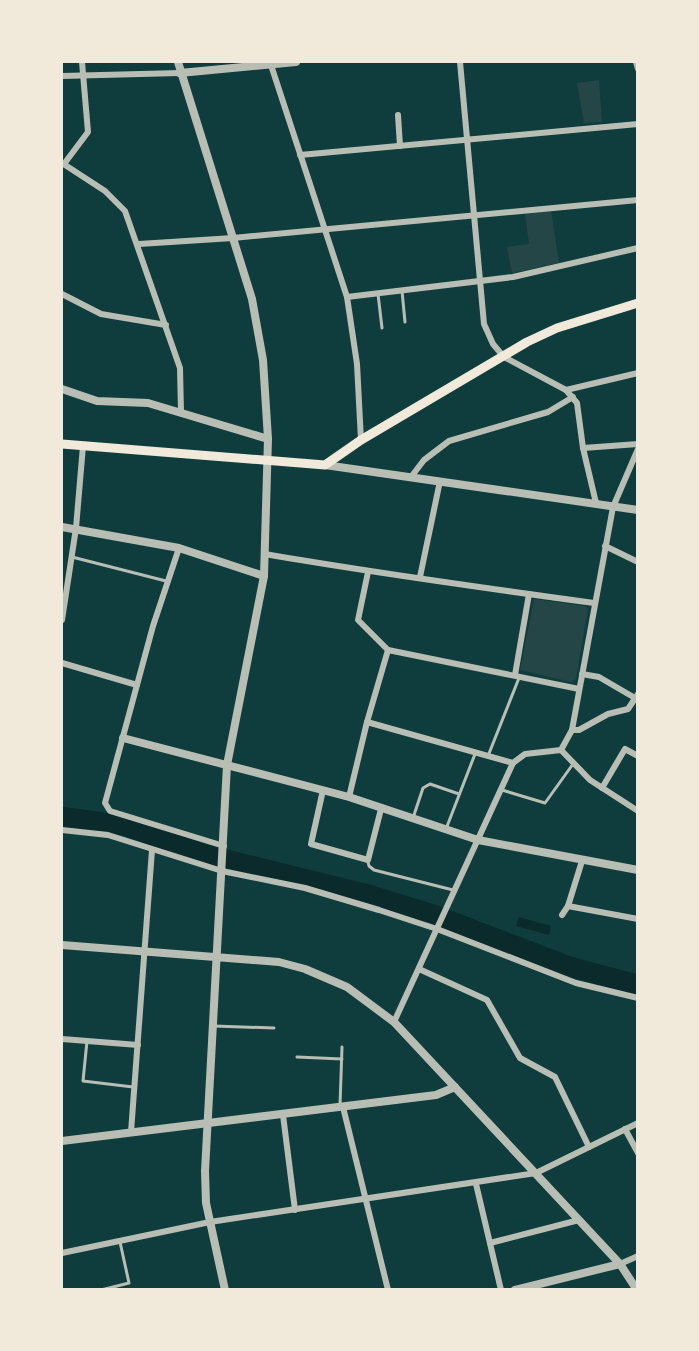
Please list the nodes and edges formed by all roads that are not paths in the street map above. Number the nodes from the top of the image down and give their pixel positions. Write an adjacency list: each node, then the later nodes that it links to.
1 (82, 62): 9 (street)
2 (178, 62): 8 (street)
3 (296, 62): 6 (street)
4 (460, 62): 13 (street)
5 (636, 62): 7 (street)
6 (270, 63): 8 (street); 15 (street)
7 (638, 69)
8 (180, 73): 9 (street); 20 (street)
9 (82, 75): 10 (street); 16 (street)
10 (62, 76)
11 (398, 115): 14 (street)
12 (638, 124): 13 (street)
13 (466, 140): 14 (street); 18 (street)
14 (400, 146): 15 (street)
15 (300, 155): 19 (street)
16 (63, 163): 21 (street)
17 (638, 200): 18 (street)
18 (473, 215): 19 (street); 23 (street)
19 (325, 228): 20 (street); 27 (street)
20 (232, 238): 21 (street); 38 (street)
21 (138, 244): 30 (street)
22 (638, 248): 23 (street)
23 (479, 282): 24 (street); 32 (street)
24 (402, 291): 26 (street); 29 (lane)
25 (62, 294): 30 (street)
26 (378, 294): 27 (street); 31 (lane)
27 (347, 297): 39 (street)
28 (638, 303): 32 (main road)
29 (405, 322)
30 (166, 325): 37 (street)
31 (382, 328)
32 (504, 357): 35 (street); 39 (main road)
33 (638, 373): 35 (street)
34 (62, 388): 37 (street)
35 (566, 390): 36 (street)
36 (573, 397): 43 (street); 47 (street)
37 (182, 412): 38 (street)
38 (268, 439): 45 (street)
39 (361, 440): 46 (main road)
40 (62, 444): 42 (main road)
41 (638, 444): 43 (street)
42 (83, 446): 45 (main road); 53 (street)
43 (583, 448): 49 (street)
44 (638, 449): 50 (street)
45 (269, 462): 46 (main road); 56 (street)
46 (325, 465): 47 (street)
47 (411, 477): 48 (street)
48 (440, 481): 49 (street); 61 (street)
49 (596, 503): 50 (street)
50 (612, 507): 51 (street); 54 (street)
51 (638, 510)
52 (62, 527): 53 (street)
53 (76, 528): 55 (street); 57 (street)
54 (605, 546): 58 (street); 64 (street)
55 (178, 548): 60 (street); 62 (street)
56 (266, 554): 59 (street); 60 (street)
57 (72, 557): 62 (lane); 65 (street)
58 (638, 562)
59 (368, 572): 61 (street); 66 (street)
60 (264, 576): 84 (street)
61 (420, 577): 63 (street)
62 (168, 581): 70 (street)
63 (529, 594): 64 (street); 69 (street)
64 (594, 603): 68 (street)
65 (62, 620)
66 (388, 650): 69 (street); 75 (street)
67 (62, 663): 70 (street)
68 (582, 674): 71 (street); 72 (street)
69 (517, 676): 71 (street); 80 (lane)
70 (137, 685): 77 (street)
71 (579, 688): 76 (street)
72 (636, 696): 73 (street)
73 (628, 710): 74 (street); 76 (street)
74 (638, 714)
75 (367, 722): 79 (street); 89 (street)
76 (572, 730): 78 (street)
77 (123, 738): 84 (street); 96 (street)
78 (561, 750): 82 (street); 83 (street)
79 (476, 752): 80 (street); 88 (lane)
80 (488, 756): 82 (street)
81 (638, 756): 85 (street)
82 (513, 763): 87 (street)
83 (573, 764): 85 (street); 87 (lane)
84 (227, 765): 86 (street); 96 (street)
85 (602, 788): 91 (street)
86 (323, 790): 89 (street); 98 (street)
87 (502, 790): 95 (street)
88 (459, 794): 92 (lane); 94 (lane)
89 (349, 797): 90 (street)
90 (381, 808): 92 (street); 98 (street)
91 (638, 811)
92 (412, 819): 94 (street)
93 (62, 830): 97 (street)
94 (446, 830): 95 (street)
95 (478, 840): 99 (street); 102 (street)
96 (224, 846): 101 (street)
97 (152, 850): 101 (street); 108 (street)
98 (368, 860): 102 (lane)
99 (582, 861): 100 (street); 103 (street)
100 (638, 870)
101 (222, 871): 106 (street); 109 (street)
102 (454, 891): 106 (street)
103 (568, 906): 104 (street); 105 (street)
104 (562, 915)
105 (638, 919)
106 (437, 929): 110 (street); 111 (street)
107 (62, 945): 108 (street)
108 (144, 950): 109 (street); 117 (street)
109 (219, 955): 112 (street); 113 (street)
110 (419, 969): 112 (street); 130 (street)
111 (638, 998)
112 (394, 1022): 122 (street)
113 (214, 1026): 114 (lane); 126 (street)
114 (274, 1028)
115 (62, 1039): 116 (street)
116 (87, 1041): 117 (street); 121 (lane)
117 (138, 1045): 121 (street)
118 (342, 1047): 120 (lane)
119 (297, 1057): 120 (lane)
120 (342, 1059): 123 (lane)
121 (135, 1087): 128 (street)
122 (455, 1087): 123 (street); 132 (street)
123 (341, 1107): 124 (street); 134 (street)
124 (283, 1115): 126 (street); 135 (street)
125 (638, 1123): 127 (street)
126 (208, 1125): 128 (street); 137 (street)
127 (625, 1129): 130 (street); 131 (street)
128 (131, 1132): 129 (street)
129 (62, 1141)
130 (589, 1147): 132 (street)
131 (638, 1153)
132 (536, 1173): 133 (street); 136 (street)
133 (476, 1184): 134 (street); 139 (street)
134 (366, 1200): 135 (street); 145 (street)
135 (295, 1210): 137 (street)
136 (579, 1220): 139 (street); 142 (street)
137 (210, 1222): 138 (street); 144 (street)
138 (119, 1241): 140 (street); 143 (lane)
139 (490, 1243): 146 (street)
140 (62, 1253)
141 (638, 1256): 142 (street)
142 (620, 1264): 147 (street); 148 (street)
143 (101, 1290)
144 (225, 1290)
145 (388, 1290)
146 (501, 1290)
147 (515, 1290)
148 (637, 1290)

